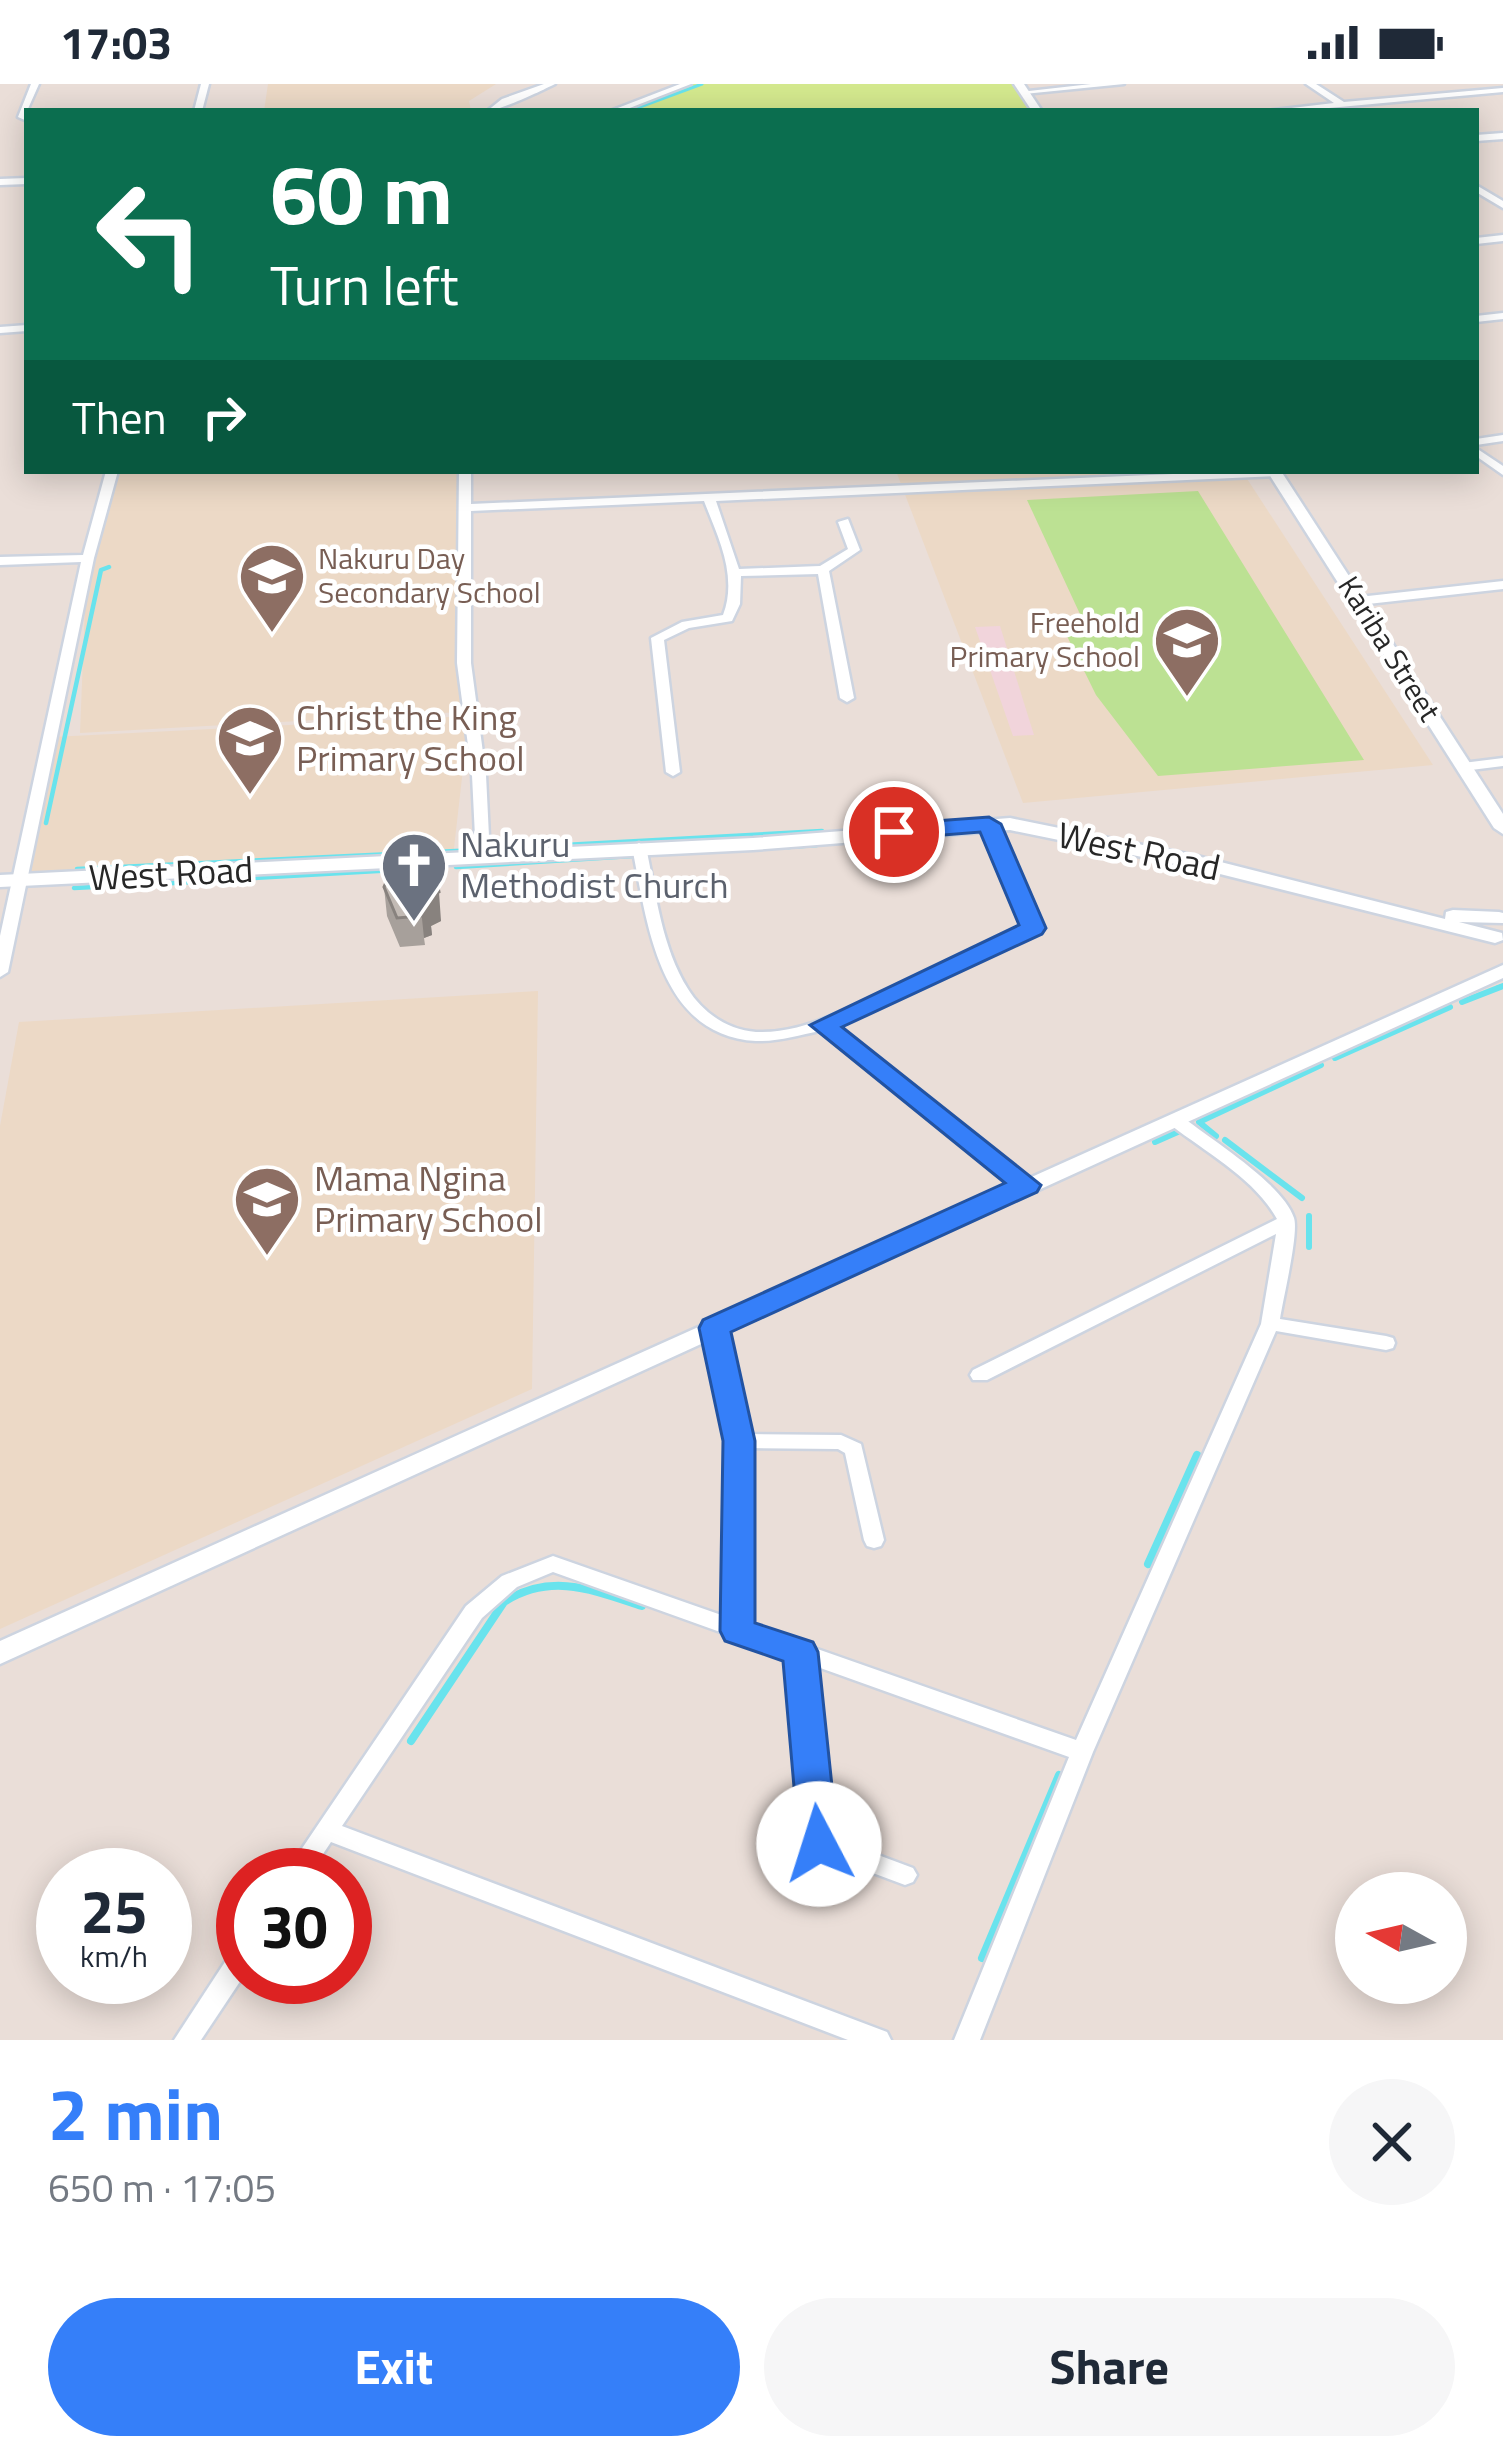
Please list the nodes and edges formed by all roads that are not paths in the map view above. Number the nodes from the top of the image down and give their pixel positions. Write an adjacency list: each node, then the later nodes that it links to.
1 (551, 84): 8 (street)
2 (687, 84): 9 (street)
3 (1120, 84): 5 (street)
4 (1310, 84): 7 (street)
5 (1021, 88)
6 (1503, 90): 7 (street)
7 (1343, 105): 10 (street); 11 (street)
8 (494, 108)
9 (622, 108)
10 (1306, 108)
11 (1348, 108)
12 (1479, 449): 13 (street)
13 (1503, 472)
14 (111, 474): 21 (street)
15 (465, 474): 19 (street)
16 (1231, 474): 18 (street)
17 (1276, 474): 26 (street, Kariba Street)
18 (709, 498): 19 (street); 24 (street)
19 (465, 508): 34 (street)
20 (844, 521): 23 (street)
21 (88, 558): 22 (street); 35 (street)
22 (0, 561)
23 (823, 570): 24 (street); 27 (street)
24 (735, 573): 30 (street)
25 (1503, 585): 26 (street)
26 (1359, 602): 29 (street, Kariba Street)
27 (847, 698)
28 (1503, 762): 29 (street)
29 (1462, 766): 32 (street, Kariba Street)
30 (673, 772)
31 (989, 824): 33 (street, West Road); 37 (street, West Road); 40 (street)
32 (1503, 828)
33 (639, 847): 34 (street, West Road); 40 (street)
34 (483, 857): 35 (street, West Road)
35 (22, 880): 36 (street, West Road); 38 (street)
36 (0, 881)
37 (1501, 933): 39 (street)
38 (0, 972)
39 (1495, 975): 41 (street)
40 (823, 1025): 42 (street)
41 (1178, 1122): 42 (street); 43 (street)
42 (1026, 1185): 45 (street)
43 (1287, 1221): 44 (street); 47 (street)
44 (1270, 1324): 46 (street); 53 (street)
45 (714, 1328): 48 (street); 52 (street)
46 (1386, 1343)
47 (980, 1375)
48 (739, 1441): 49 (street); 50 (street)
49 (874, 1540)
50 (738, 1631): 51 (street); 54 (street)
51 (800, 1652): 53 (street); 56 (street)
52 (0, 1653)
53 (1082, 1752): 60 (street)
54 (326, 1829): 55 (street); 59 (street)
55 (314, 1848)
56 (905, 1875)
57 (216, 1996): 58 (street)
58 (187, 2040)
59 (878, 2040)
60 (967, 2040)

